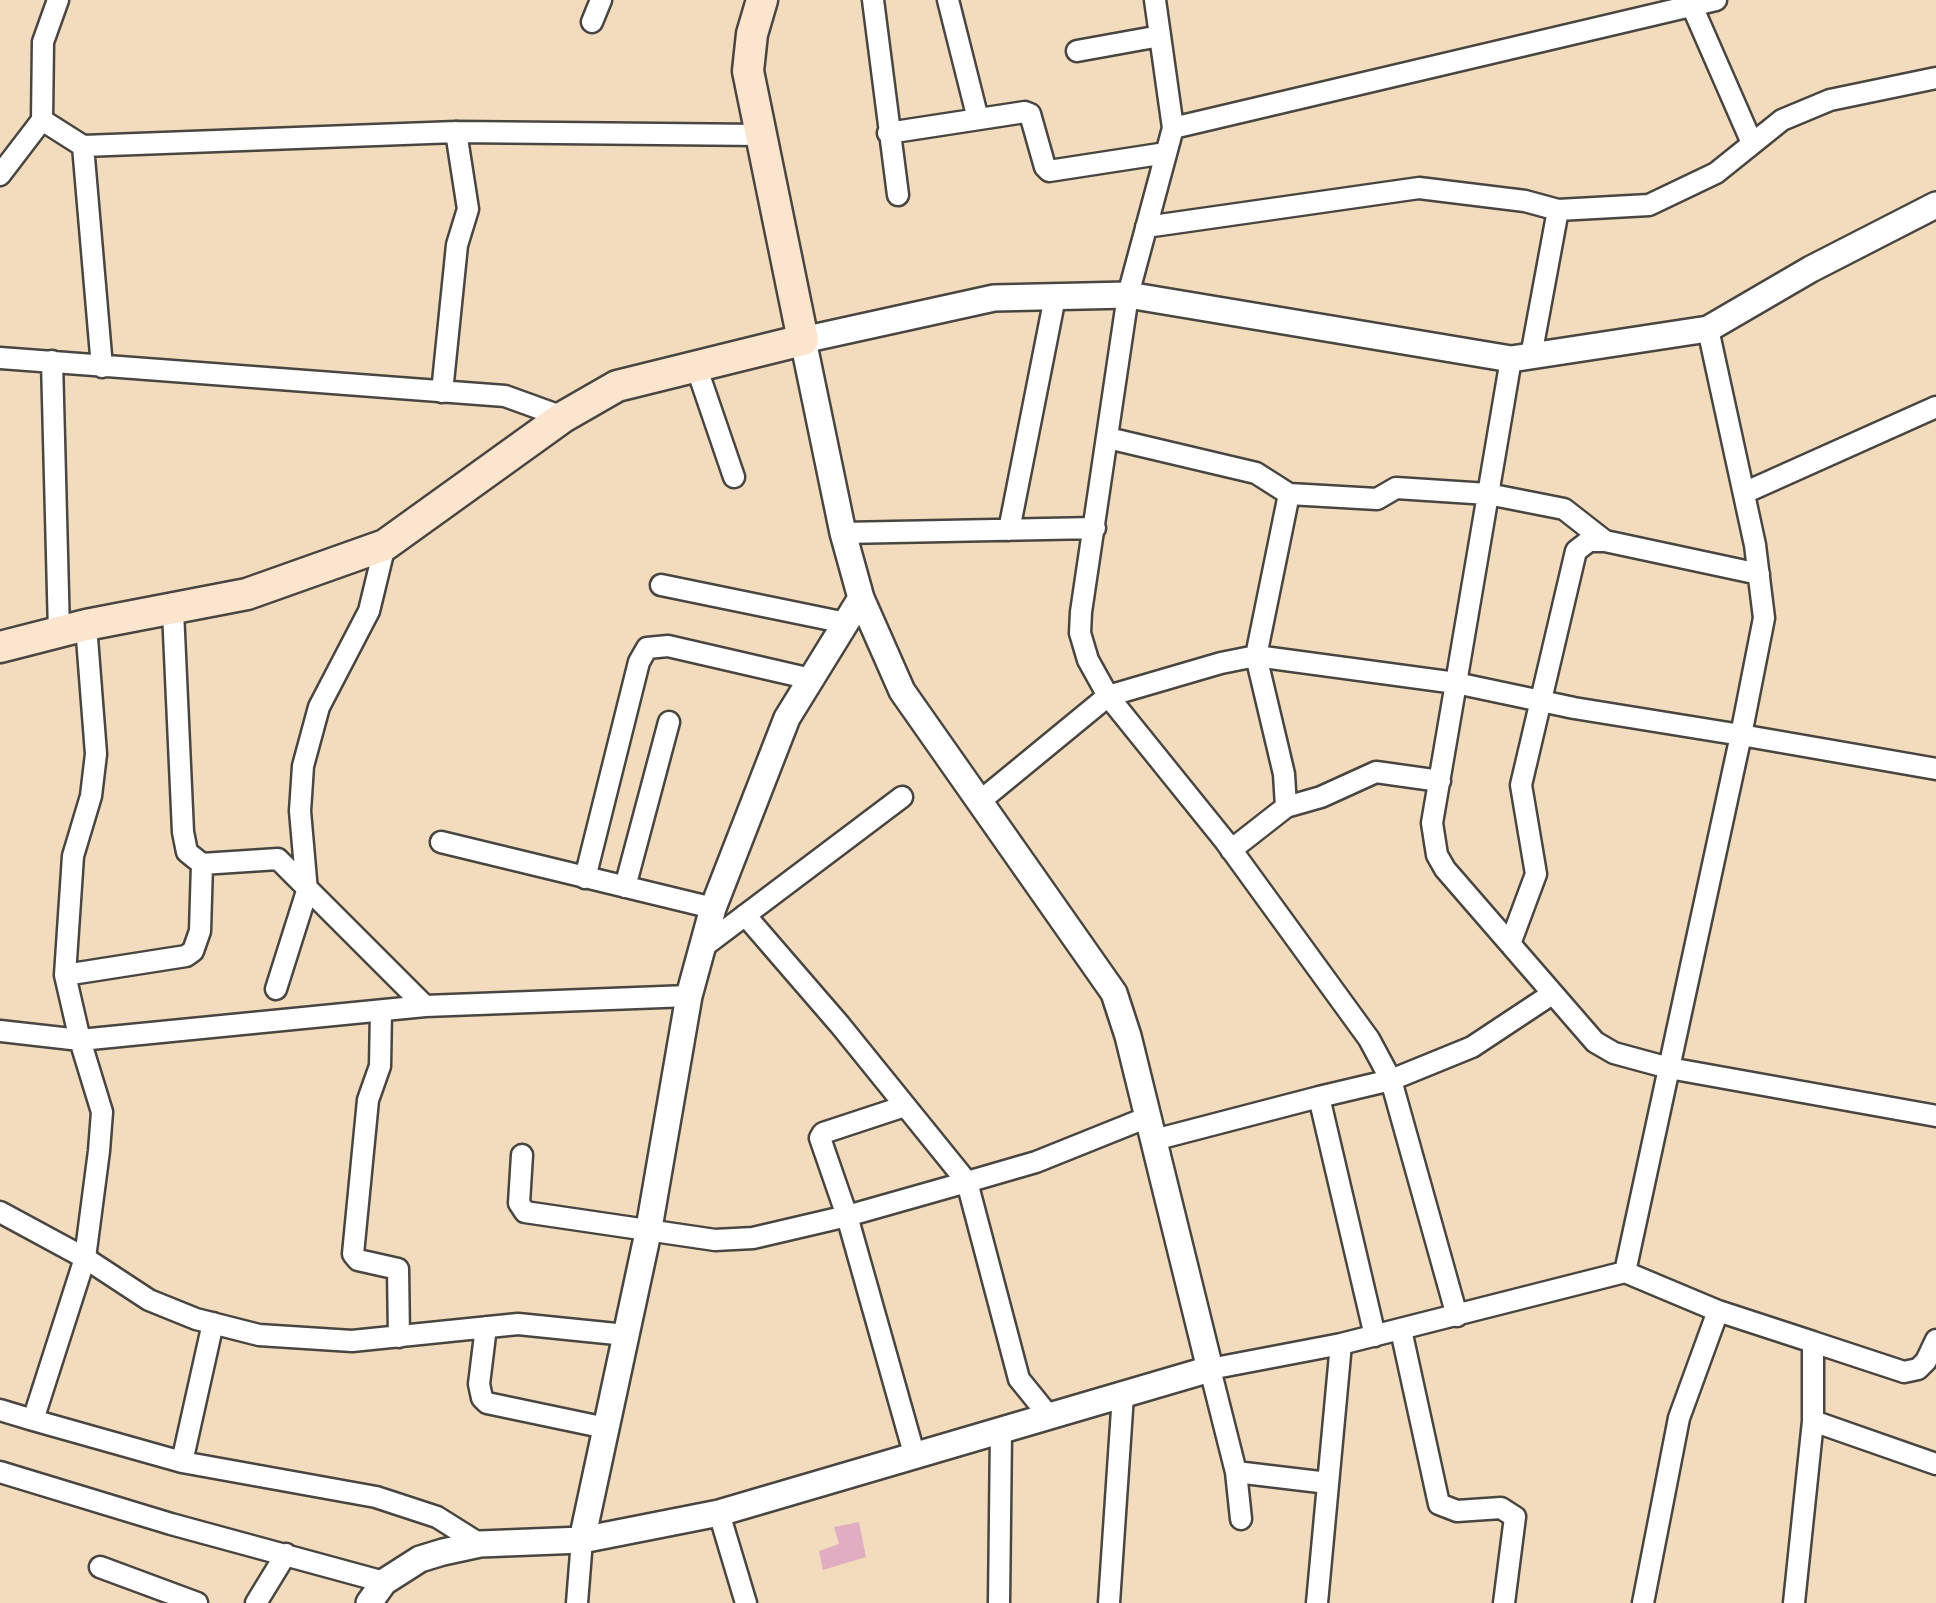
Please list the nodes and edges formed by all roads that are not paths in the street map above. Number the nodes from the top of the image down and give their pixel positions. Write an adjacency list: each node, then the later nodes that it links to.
1 (58, 0): 14 (street)
2 (601, 0): 9 (street)
3 (762, 0): 18 (main road)
4 (874, 0): 17 (street)
5 (948, 0): 13 (street)
6 (1156, 0): 10 (street)
7 (1716, 0): 8 (street)
8 (1692, 6): 15 (street); 19 (street)
9 (592, 22)
10 (1160, 36): 11 (street); 15 (street)
11 (1077, 51)
12 (1936, 78): 19 (street)
13 (978, 119): 17 (street); 21 (street)
14 (42, 120): 20 (street); 22 (street)
15 (1173, 128): 21 (street)
16 (456, 132): 18 (street); 20 (street); 36 (street)
17 (888, 133): 23 (street)
18 (761, 135): 30 (main road)
19 (1752, 143): 25 (street)
20 (83, 146): 35 (street)
21 (1166, 153): 26 (street)
22 (0, 175)
23 (898, 196)
24 (1936, 205): 29 (street)
25 (1558, 210): 26 (street); 31 (street)
26 (1146, 228): 27 (street)
27 (1128, 295): 28 (street); 31 (street); 39 (street)
28 (1056, 297): 30 (street); 45 (street)
29 (1708, 329): 31 (street); 41 (street)
30 (803, 340): 34 (main road); 46 (street)
31 (1521, 357): 43 (street)
32 (0, 358): 33 (street)
33 (52, 361): 35 (street); 54 (street)
34 (696, 366): 38 (main road); 40 (street)
35 (102, 367): 36 (street)
36 (442, 392): 38 (street)
37 (1936, 408): 41 (street)
38 (562, 417): 48 (main road)
39 (1108, 438): 42 (street); 44 (street)
40 (734, 477)
41 (1744, 493): 49 (street)
42 (1289, 494): 43 (street); 56 (street)
43 (1488, 494): 47 (street); 58 (street)
44 (1095, 528): 45 (street); 59 (street)
45 (1009, 530): 46 (street)
46 (844, 533): 51 (street)
47 (1605, 541): 49 (street); 60 (street)
48 (385, 545): 52 (main road); 73 (street)
49 (1758, 574): 62 (street)
50 (662, 585): 53 (street)
51 (861, 598): 53 (street); 66 (street)
52 (173, 610): 54 (main road); 70 (street)
53 (846, 623): 57 (street)
54 (73, 629): 55 (main road); 78 (street)
55 (0, 647)
56 (1256, 656): 58 (street); 59 (street); 67 (street)
57 (811, 679): 71 (street); 74 (street)
58 (1456, 683): 60 (street); 64 (street)
59 (1108, 696): 66 (street); 69 (street)
60 (1541, 701): 62 (street); 76 (street)
61 (669, 722): 72 (street)
62 (1741, 735): 63 (street); 86 (street)
63 (1936, 769)
64 (1440, 781): 67 (street); 76 (street)
65 (902, 797): 75 (street)
66 (978, 802): 91 (street)
67 (1286, 807): 69 (street)
68 (441, 842): 71 (street)
69 (1232, 850): 87 (street)
70 (202, 864): 73 (street); 78 (street)
71 (584, 878): 72 (street)
72 (625, 888): 74 (street)
73 (307, 891): 79 (street); 82 (street)
74 (714, 908): 77 (street)
75 (745, 915): 77 (street); 89 (street)
76 (1510, 944): 80 (street)
77 (703, 947): 81 (street)
78 (65, 975): 85 (street)
79 (276, 989)
80 (1552, 994): 86 (street); 87 (street)
81 (689, 996): 82 (street); 96 (street)
82 (425, 1006): 83 (street)
83 (381, 1010): 85 (street); 106 (street)
84 (0, 1031): 85 (street)
85 (80, 1040): 97 (street)
86 (1670, 1068): 90 (street); 98 (street)
87 (1391, 1080): 88 (street); 100 (street)
88 (1319, 1096): 91 (street); 105 (street)
89 (904, 1106): 93 (street); 95 (street)
90 (1936, 1116)
91 (1151, 1128): 93 (street); 110 (street)
92 (522, 1155): 96 (street)
93 (968, 1182): 95 (street); 113 (street)
94 (0, 1212): 97 (street)
95 (848, 1216): 96 (street); 118 (street)
96 (649, 1228): 104 (street)
97 (85, 1258): 101 (street); 114 (street)
98 (1625, 1272): 99 (street); 100 (street)
99 (1718, 1312): 108 (street); 140 (street)
100 (1457, 1316): 103 (street)
101 (213, 1324): 106 (street); 119 (street)
102 (486, 1326): 104 (street); 106 (street); 116 (street)
103 (1400, 1330): 105 (street); 139 (street)
104 (626, 1335): 116 (street)
105 (1375, 1336): 109 (street)
106 (399, 1337)
107 (1936, 1340): 108 (street)
108 (1813, 1342): 115 (street)
109 (1341, 1344): 110 (street); 123 (street)
110 (1210, 1369): 111 (street); 122 (street)
111 (1124, 1395): 113 (street); 137 (street)
112 (0, 1410): 114 (street)
113 (1048, 1416): 117 (street)
114 (33, 1420): 119 (street)
115 (1813, 1421): 120 (street); 141 (street)
116 (606, 1428): 126 (street)
117 (1000, 1432): 118 (street); 136 (street)
118 (915, 1456): 124 (street)
119 (182, 1462): 127 (street)
120 (1936, 1464)
121 (0, 1472): 128 (street)
122 (1236, 1472): 123 (street); 125 (street)
123 (1328, 1483): 138 (street)
124 (719, 1513): 126 (street); 135 (street)
125 (1241, 1519)
126 (582, 1540): 127 (street); 134 (street)
127 (480, 1544): 130 (street)
128 (286, 1554): 130 (street); 132 (street)
129 (100, 1567): 131 (street)
130 (384, 1582): 133 (street)
131 (197, 1603)
132 (256, 1603)
133 (369, 1603)
134 (576, 1603)
135 (746, 1603)
136 (999, 1603)
137 (1109, 1603)
138 (1316, 1603)
139 (1504, 1603)
140 (1642, 1603)
141 (1794, 1603)

